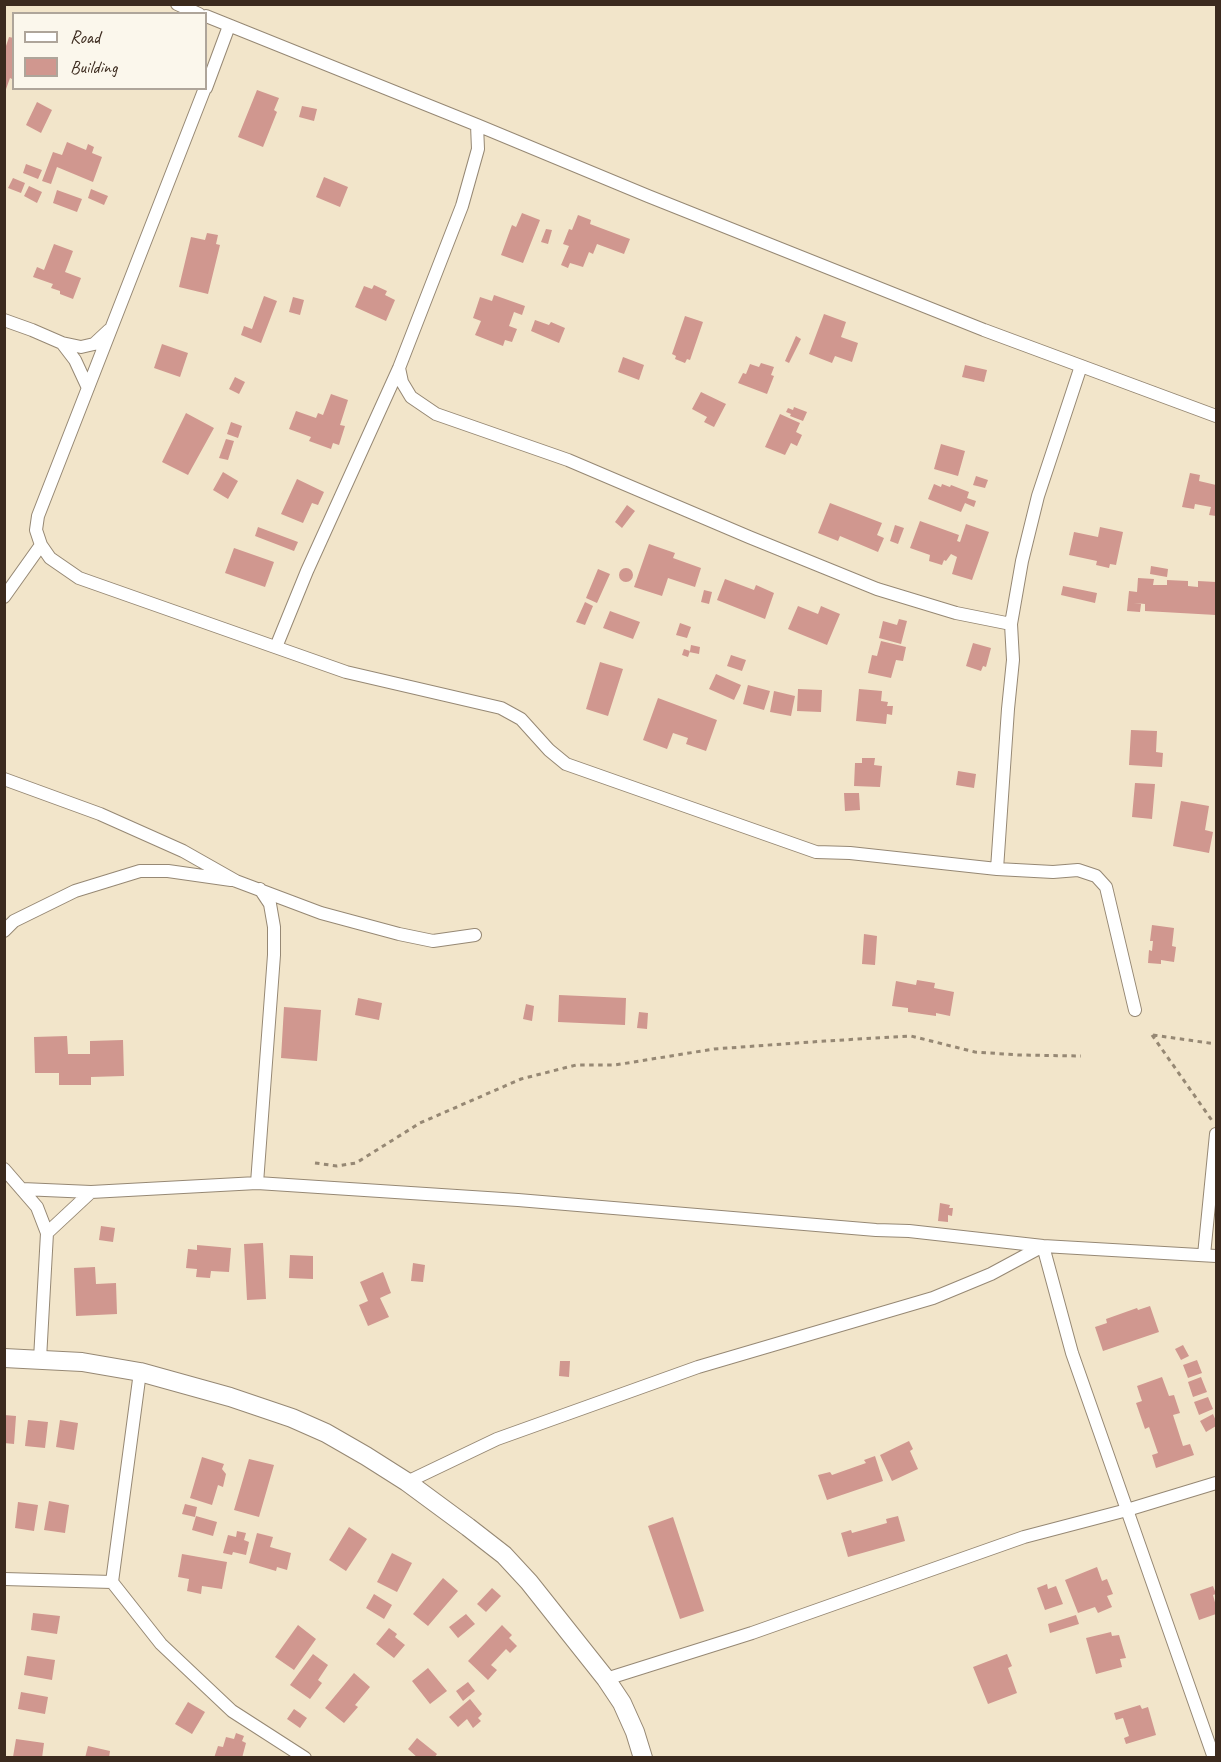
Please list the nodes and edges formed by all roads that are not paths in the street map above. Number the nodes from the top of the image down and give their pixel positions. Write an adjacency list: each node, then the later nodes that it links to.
1 (177, 4): 2 (street)
2 (195, 12)
3 (207, 16): 4 (street)
4 (229, 26): 5 (street); 7 (street)
5 (207, 83)
6 (204, 90): 9 (street)
7 (477, 125): 11 (street); 12 (street)
8 (4, 320): 10 (street)
9 (112, 327): 10 (street); 13 (street)
10 (62, 343): 13 (street)
11 (1081, 366): 14 (street); 17 (street)
12 (399, 368): 17 (street); 18 (street)
13 (88, 388): 15 (street)
14 (1216, 416)
15 (41, 545): 16 (street); 18 (street)
16 (4, 597)
17 (1011, 624): 20 (street)
18 (276, 647): 20 (street)
19 (4, 779): 21 (street)
20 (998, 869): 25 (street)
21 (236, 881): 22 (street); 23 (street)
22 (260, 889): 24 (street); 28 (street)
23 (4, 931)
24 (475, 935)
25 (1135, 1010)
26 (1216, 1134): 33 (street)
27 (4, 1169): 29 (street)
28 (257, 1183): 30 (street); 32 (street)
29 (22, 1189): 30 (street); 31 (street)
30 (91, 1192): 31 (street)
31 (47, 1233): 35 (street)
32 (1043, 1246): 33 (street); 37 (street); 39 (street)
33 (1210, 1256)
34 (4, 1358): 35 (street)
35 (40, 1359): 36 (street)
36 (140, 1372): 37 (street); 41 (street)
37 (407, 1482): 42 (street)
38 (1216, 1483): 39 (street)
39 (1127, 1510): 42 (street); 45 (street)
40 (4, 1579): 41 (street)
41 (112, 1582): 43 (street)
42 (606, 1678): 44 (street)
43 (305, 1758)
44 (643, 1758)
45 (1214, 1758)

